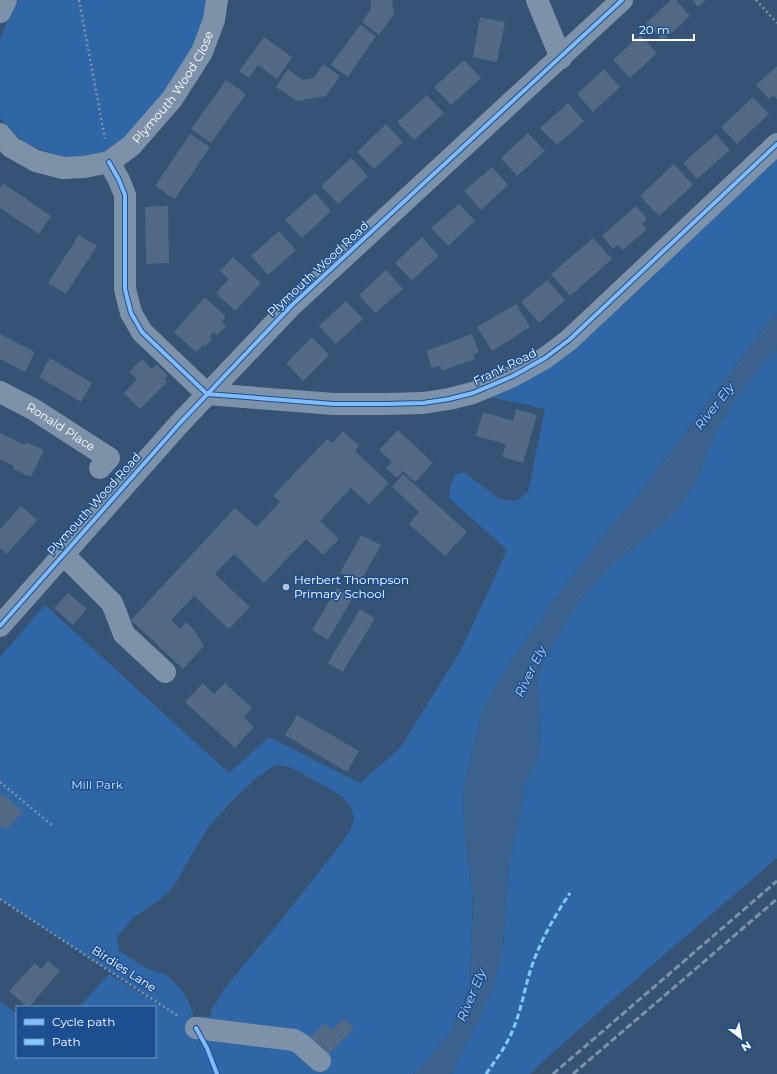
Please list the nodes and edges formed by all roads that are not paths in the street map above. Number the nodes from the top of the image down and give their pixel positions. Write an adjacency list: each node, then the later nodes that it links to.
1 (6, 0): 5 (street)
2 (217, 0): 9 (street, Plymouth Wood Close)
3 (537, 0): 6 (street)
4 (622, 0): 6 (street, Plymouth Wood Road)
5 (0, 12)
6 (561, 58): 11 (street, Plymouth Wood Road)
7 (0, 134): 9 (street, Plymouth Wood Close)
8 (777, 144): 11 (street, Frank Road)
9 (109, 162): 11 (street)
10 (0, 392): 12 (street, Ronald Place)
11 (207, 394): 13 (street, Plymouth Wood Road)
12 (100, 468)
13 (63, 554): 14 (street, Plymouth Wood Road); 15 (street)
14 (0, 626)
15 (165, 672)
16 (196, 1028): 17 (street)
17 (320, 1061)

